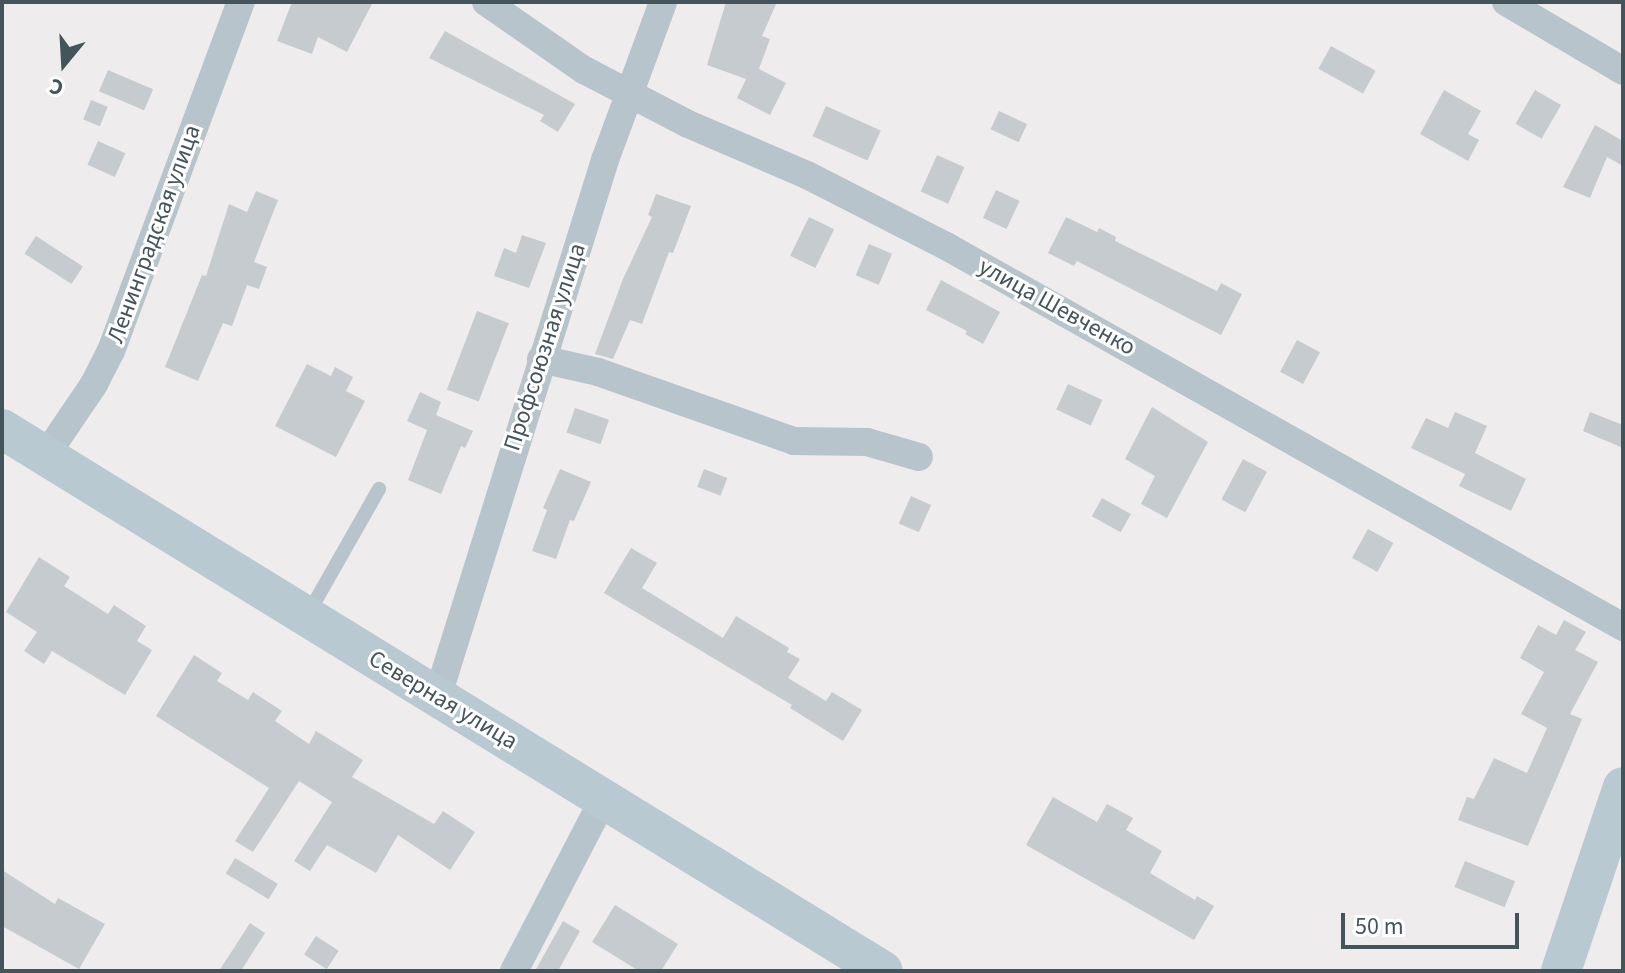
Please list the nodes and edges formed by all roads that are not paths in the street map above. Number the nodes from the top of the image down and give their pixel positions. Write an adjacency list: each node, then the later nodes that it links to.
1 (241, 2): 9 (street, Ленинградская улица)
2 (486, 2): 6 (street, улица Шевченко)
3 (663, 2): 6 (street, Профсоюзная улица)
4 (1506, 2): 5 (street)
5 (1623, 71)
6 (627, 93): 7 (street, Профсоюзная улица); 13 (street, улица Шевченко)
7 (541, 359): 10 (street); 14 (street, Профсоюзная улица)
8 (2, 429): 9 (street, Северная улица)
9 (46, 455): 12 (street, Северная улица)
10 (919, 457)
11 (379, 489): 12 (lane)
12 (306, 617): 14 (street, Северная улица)
13 (1623, 627)
14 (438, 695): 16 (street, Северная улица)
15 (1623, 787): 19 (street)
16 (604, 798): 17 (street); 18 (street, Северная улица)
17 (514, 971)
18 (883, 971)
19 (1561, 971)

